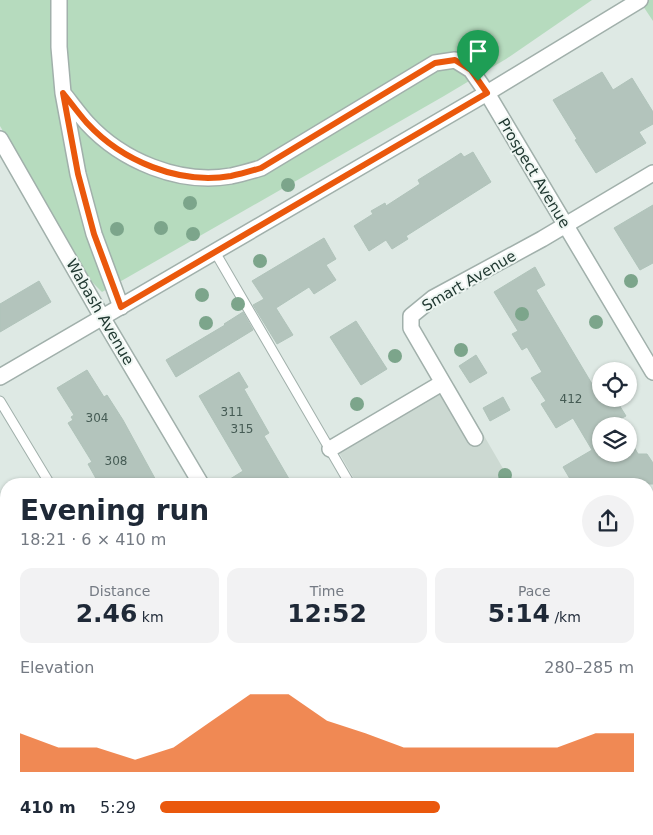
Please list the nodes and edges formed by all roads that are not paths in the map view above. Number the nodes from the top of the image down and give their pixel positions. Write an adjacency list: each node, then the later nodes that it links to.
1 (58, 0): 3 (street)
2 (640, 0): 4 (street)
3 (63, 93): 4 (street, Prospect Avenue); 9 (street)
4 (487, 93): 7 (street, Prospect Avenue); 8 (street)
5 (0, 139): 10 (street, Wabash Avenue)
6 (653, 173): 7 (street, Smart Avenue)
7 (564, 225): 11 (street, Prospect Avenue); 13 (street, Smart Avenue)
8 (215, 252): 9 (street); 16 (lane)
9 (121, 307): 10 (street)
10 (102, 316): 12 (street); 18 (street, Wabash Avenue)
11 (653, 372)
12 (0, 377)
13 (442, 383): 15 (street); 16 (street)
14 (0, 401): 17 (lane)
15 (476, 438)
16 (330, 449): 19 (lane)
17 (46, 478)
18 (198, 478)
19 (347, 478)

